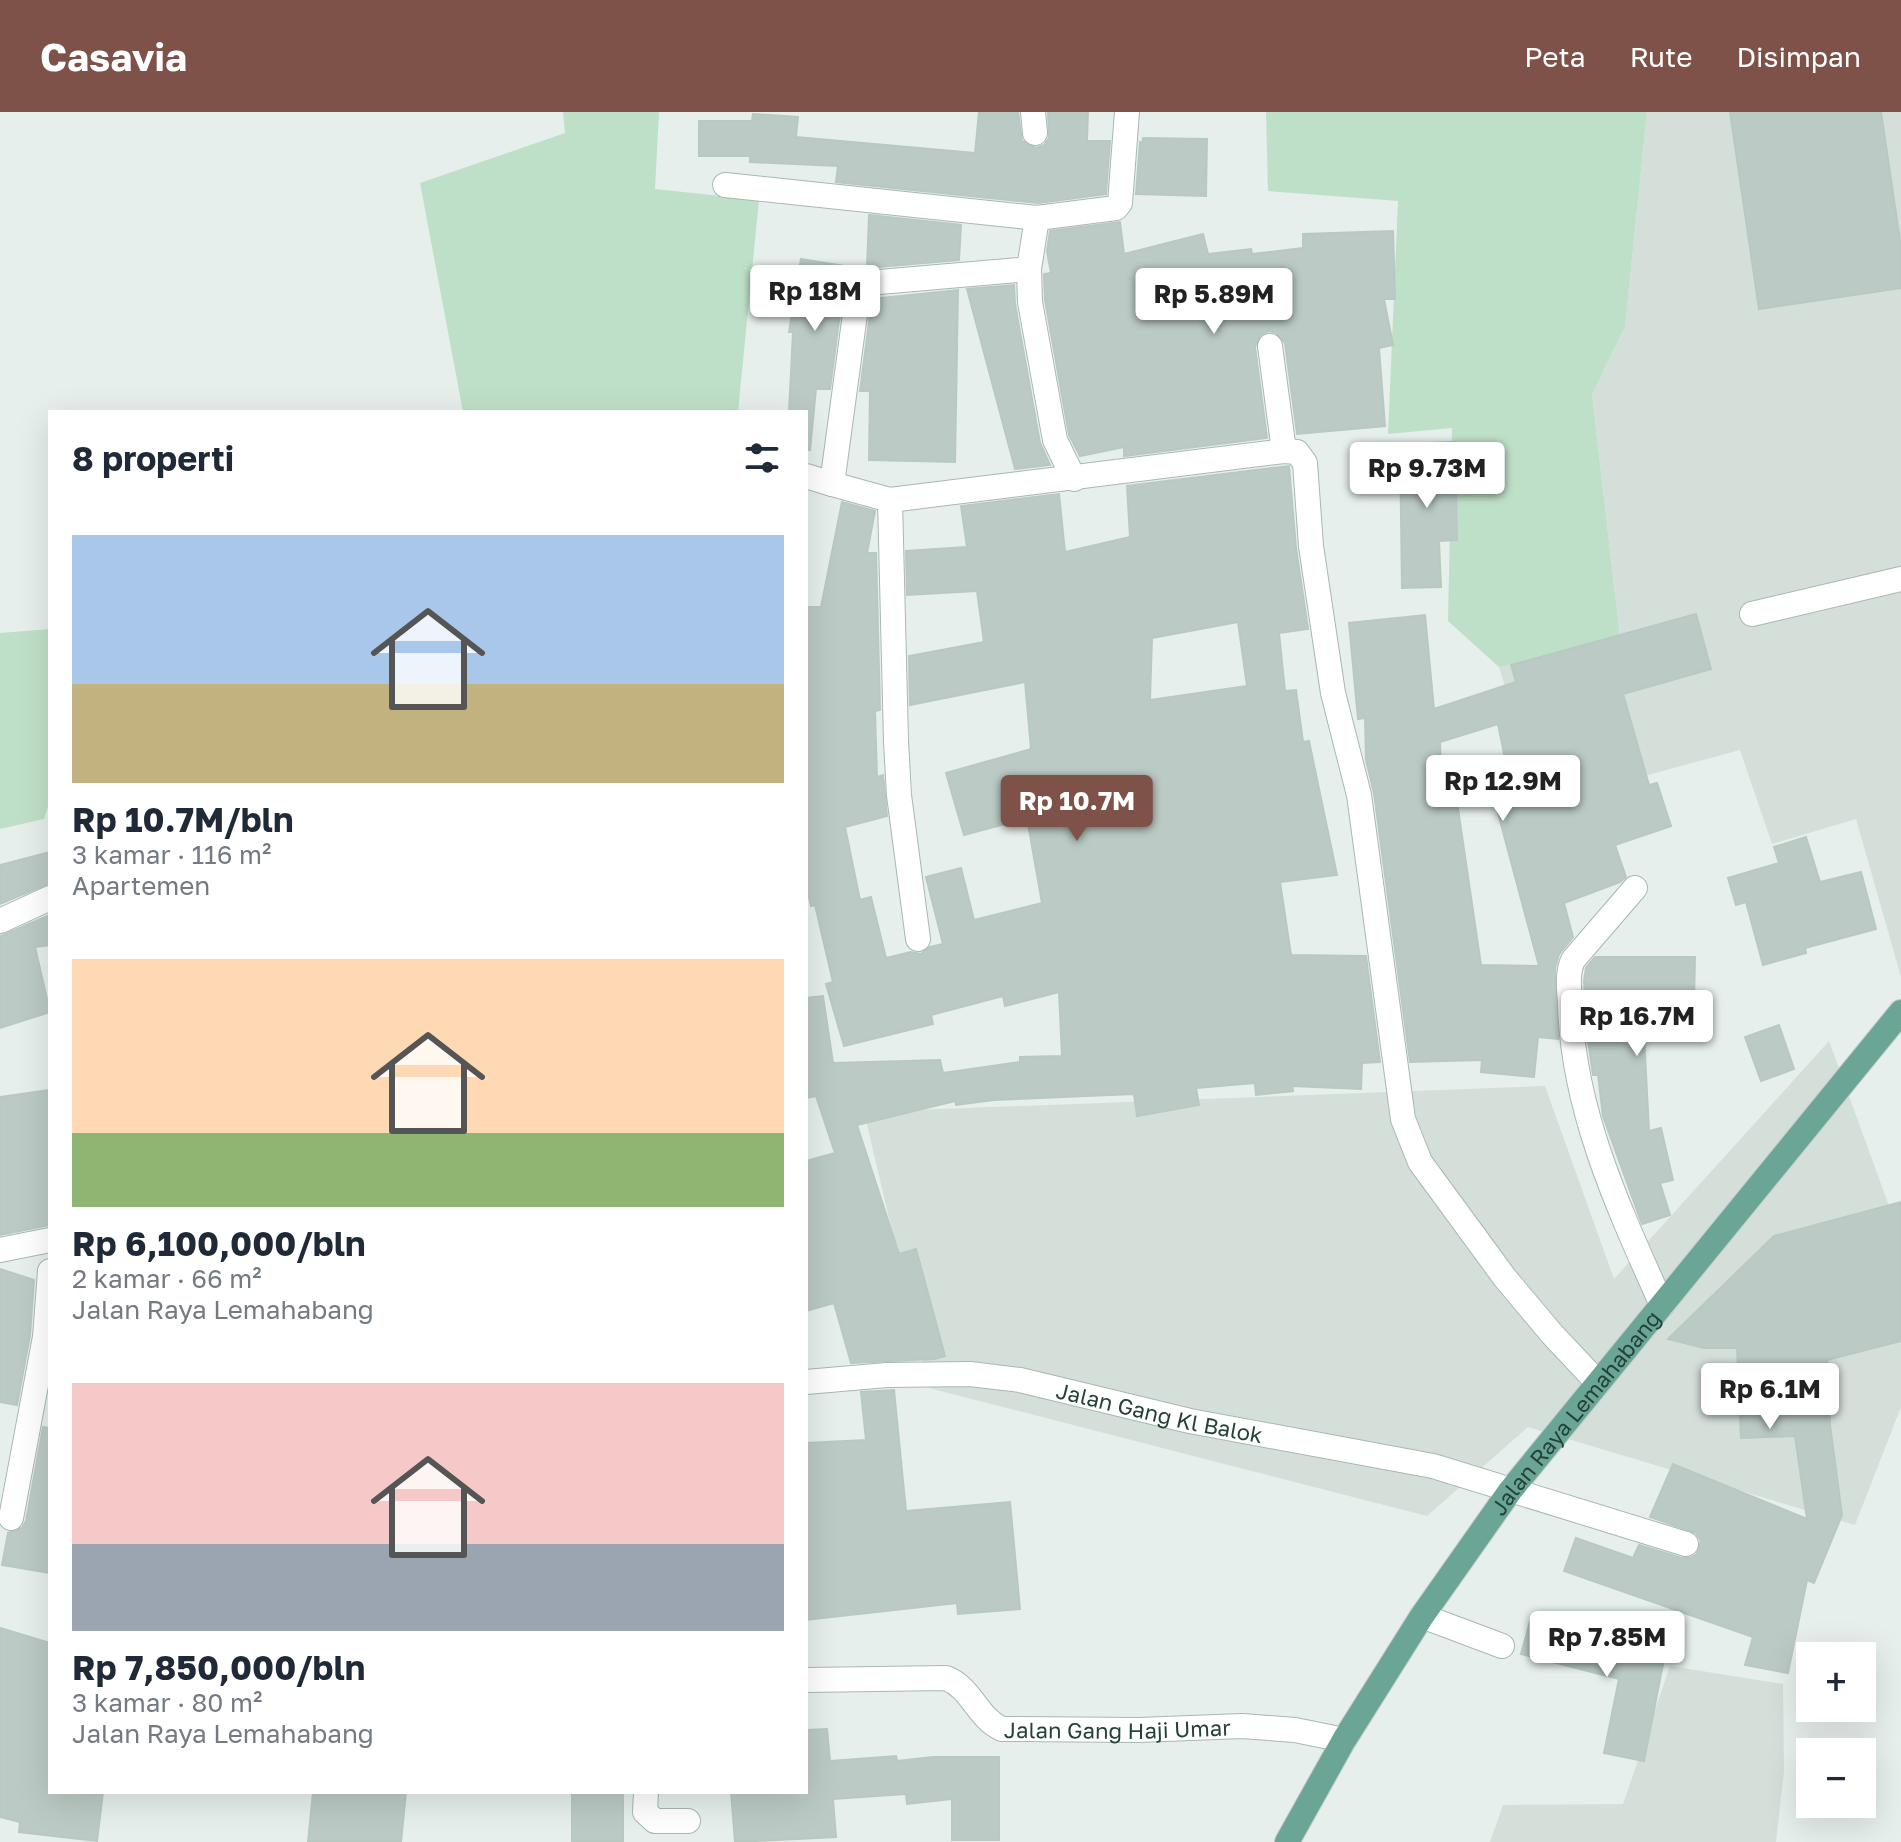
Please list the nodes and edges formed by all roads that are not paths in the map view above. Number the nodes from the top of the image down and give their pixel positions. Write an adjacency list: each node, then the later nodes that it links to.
1 (1127, 112): 3 (street)
2 (725, 185): 3 (street)
3 (1037, 218): 4 (street)
4 (1029, 269): 8 (street); 9 (street)
5 (1270, 346): 6 (street)
6 (1284, 451): 8 (street); 23 (street)
7 (808, 477): 9 (street)
8 (1074, 479): 10 (street)
9 (832, 484): 10 (street)
10 (890, 500): 16 (street)
11 (1901, 579): 12 (street)
12 (1752, 614)
13 (1635, 888): 21 (street)
14 (48, 899): 15 (street)
15 (0, 921)
16 (918, 939)
17 (1901, 1012): 21 (main road, Jalan Raya Lemahabang)
18 (48, 1240): 19 (street)
19 (0, 1250)
20 (48, 1297): 25 (street)
21 (1662, 1305): 23 (main road, Jalan Raya Lemahabang)
22 (808, 1382): 24 (street, Jalan Gang Kl Balok)
23 (1598, 1383): 24 (main road, Jalan Raya Lemahabang)
24 (1510, 1491): 26 (street, Jalan Gang Kl Balok); 27 (main road, Jalan Raya Lemahabang)
25 (11, 1518)
26 (1686, 1544)
27 (1422, 1616): 28 (street); 30 (main road, Jalan Raya Lemahabang)
28 (1502, 1646)
29 (810, 1677): 30 (street, Jalan Gang Haji Umar)
30 (1344, 1740): 33 (main road, Jalan Raya Lemahabang)
31 (646, 1794): 32 (street)
32 (688, 1821)
33 (1287, 1842)

